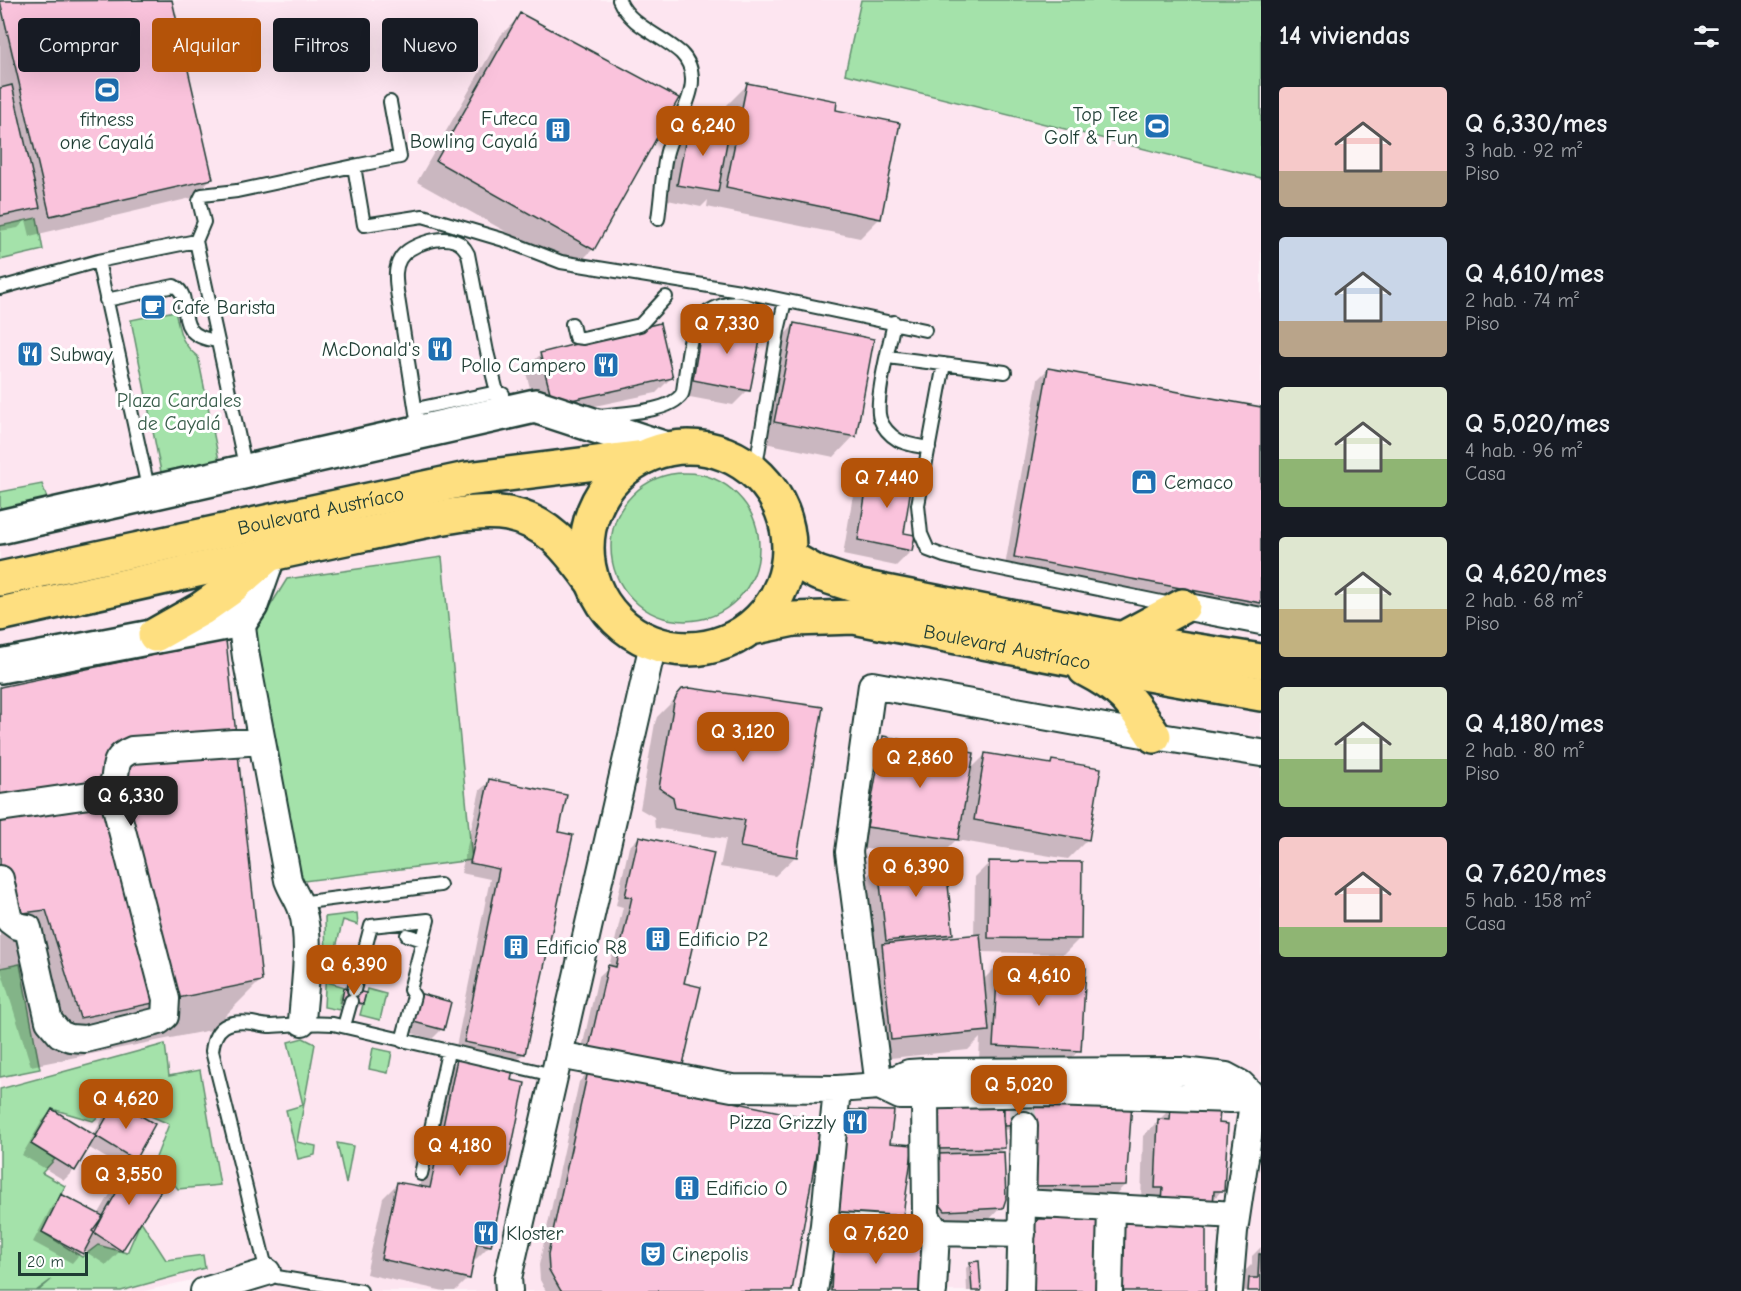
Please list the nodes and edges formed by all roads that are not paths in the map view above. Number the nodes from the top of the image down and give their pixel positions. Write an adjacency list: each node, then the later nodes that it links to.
1 (619, 0): 4 (lane)
2 (390, 102): 3 (lane)
3 (354, 166): 5 (lane); 10 (lane)
4 (658, 219)
5 (196, 241): 6 (lane); 15 (lane)
6 (98, 261): 7 (lane); 9 (lane)
7 (0, 288)
8 (666, 297): 12 (lane)
9 (106, 300): 15 (lane); 27 (lane)
10 (785, 301): 11 (lane); 14 (lane)
11 (894, 322): 13 (lane); 16 (lane)
12 (572, 324)
13 (925, 330)
14 (778, 331): 21 (lane); 26 (lane)
15 (218, 341): 25 (lane)
16 (888, 357): 17 (lane); 23 (lane)
17 (944, 364): 18 (lane); 23 (lane)
18 (1005, 372)
19 (497, 392): 20 (lane); 22 (lane); 22 (lane)
20 (535, 406): 21 (street); 22 (street)
21 (576, 419): 24 (street)
22 (417, 420): 25 (street)
23 (929, 448): 33 (lane)
24 (655, 453): 26 (main road); 31 (main road, Boulevard Austríaco); 32 (main road)
25 (257, 469): 27 (street)
26 (755, 472): 30 (main road)
27 (150, 492): 28 (street)
28 (0, 527)
29 (269, 554): 32 (main road, Boulevard Austríaco); 34 (main road, Boulevard Austríaco); 35 (street, Boulevard Austríaco); 38 (main road)
30 (789, 558): 37 (main road); 39 (main road, Boulevard Austríaco)
31 (0, 579)
32 (592, 581): 40 (main road)
33 (1183, 606): 36 (street); 39 (main road)
34 (0, 614)
35 (241, 620): 38 (street); 46 (street)
36 (1261, 621)
37 (751, 628): 40 (main road); 41 (main road, Boulevard Austríaco)
38 (155, 635): 43 (street)
39 (1122, 639): 42 (main road, Boulevard Austríaco)
40 (653, 644): 60 (street)
41 (1060, 656): 44 (main road, Boulevard Austríaco); 45 (main road)
42 (1261, 662)
43 (0, 666)
44 (1261, 694)
45 (1154, 736): 47 (street); 61 (street)
46 (262, 741): 48 (street); 52 (street)
47 (1261, 753)
48 (111, 788): 49 (street); 53 (street)
49 (0, 808)
50 (0, 879): 53 (street)
51 (440, 885): 52 (lane)
52 (299, 903): 56 (street)
53 (4, 921)
54 (407, 935): 55 (lane)
55 (423, 940): 57 (lane); 58 (lane)
56 (302, 1022): 57 (lane); 73 (lane)
57 (344, 1026): 58 (lane)
58 (402, 1041): 59 (lane)
59 (448, 1052): 60 (lane); 66 (lane)
60 (556, 1065): 62 (street); 76 (street)
61 (879, 1086): 62 (street); 63 (street); 65 (street)
62 (837, 1089): 70 (street)
63 (925, 1096): 65 (street); 71 (street)
64 (1258, 1098): 65 (street); 69 (street)
65 (1022, 1099): 67 (street)
66 (421, 1174)
67 (1023, 1203): 68 (street); 72 (street)
68 (1111, 1208): 69 (street); 80 (street)
69 (1236, 1215): 81 (street)
70 (824, 1225): 71 (street); 77 (street)
71 (936, 1233): 72 (street); 78 (street)
72 (1022, 1234): 79 (street)
73 (267, 1272): 74 (street); 75 (lane)
74 (204, 1291)
75 (361, 1291)
76 (509, 1291)
77 (814, 1291)
78 (933, 1291)
79 (1020, 1291)
80 (1109, 1291)
81 (1229, 1291)

